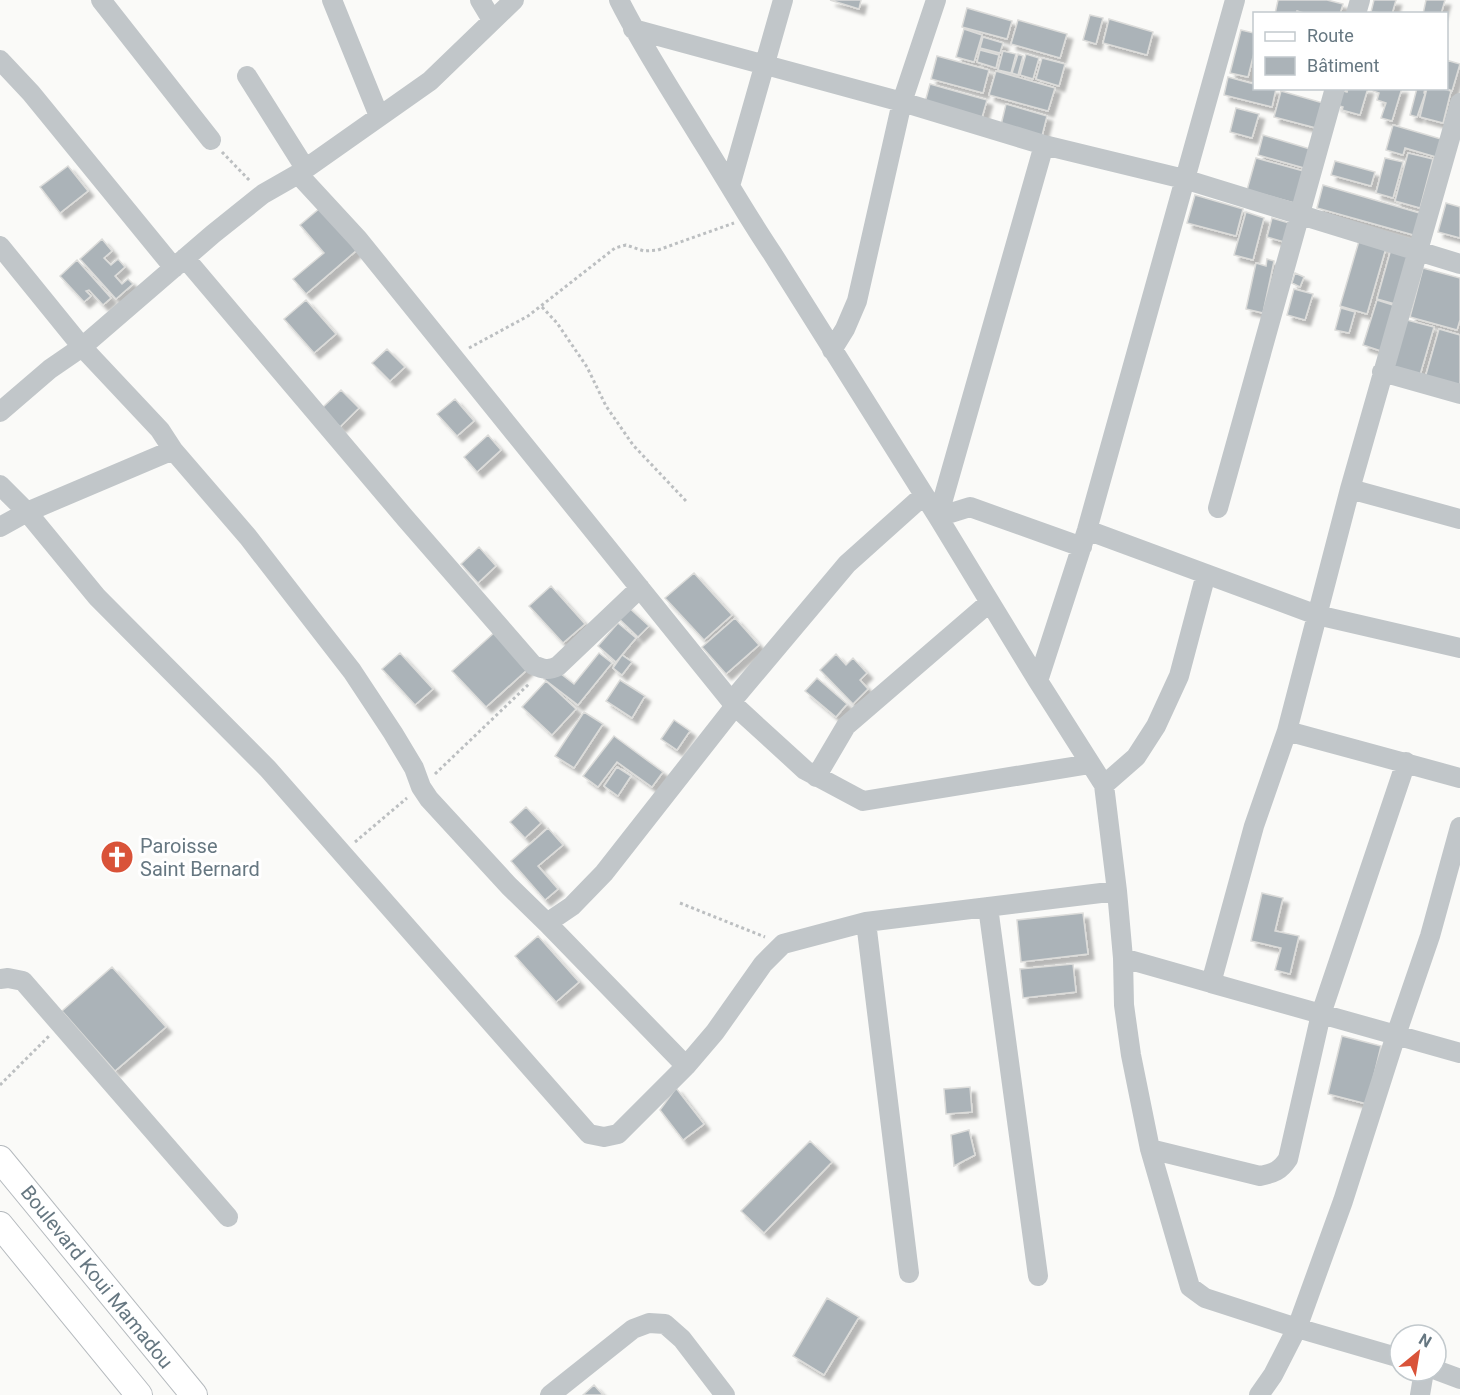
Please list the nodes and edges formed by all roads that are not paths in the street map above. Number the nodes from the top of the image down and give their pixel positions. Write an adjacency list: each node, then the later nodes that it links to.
1 (101, 0): 18 (street)
2 (332, 0): 17 (street)
3 (480, 0): 9 (street)
4 (514, 0): 9 (street)
5 (619, 0): 10 (street)
6 (783, 0): 12 (street)
7 (936, 0): 15 (street)
8 (1235, 0): 22 (street)
9 (492, 20): 17 (street)
10 (633, 28): 12 (street); 23 (street)
11 (0, 60): 27 (street)
12 (765, 64): 15 (street); 23 (street)
13 (248, 76): 21 (street)
14 (1334, 90): 24 (street)
15 (902, 102): 20 (street); 30 (street)
16 (1460, 103): 19 (street)
17 (379, 116): 21 (street)
18 (211, 140)
19 (1455, 143): 26 (street)
20 (1044, 145): 22 (street); 40 (street)
21 (302, 171): 27 (street); 45 (street)
22 (1184, 179): 24 (street); 43 (street)
23 (730, 186): 30 (street)
24 (1300, 214): 26 (street); 38 (street)
25 (0, 246): 29 (street)
26 (1417, 252): 28 (street); 31 (street)
27 (179, 263): 29 (street); 45 (street)
28 (1460, 264)
29 (82, 346): 33 (street); 34 (street)
30 (832, 350): 37 (street)
31 (1382, 372): 32 (street); 36 (street)
32 (1460, 394)
33 (0, 412)
34 (173, 450): 39 (street); 61 (street)
35 (0, 485): 39 (street)
36 (1350, 489): 41 (street); 47 (street)
37 (924, 495): 40 (street); 50 (street)
38 (1218, 508)
39 (27, 512): 42 (street); 68 (street)
40 (938, 517): 43 (street); 46 (street)
41 (1460, 519)
42 (0, 527)
43 (1084, 539): 44 (street); 49 (street)
44 (1206, 574): 47 (street); 56 (street)
45 (640, 588): 50 (street)
46 (990, 602): 49 (street); 54 (street)
47 (1317, 615): 48 (street); 51 (street)
48 (1460, 648)
49 (1038, 681): 53 (street)
50 (733, 704): 54 (street); 61 (street)
51 (1287, 730): 52 (street); 64 (street)
52 (1406, 762): 55 (street); 65 (street)
53 (1090, 764): 54 (street); 56 (street)
54 (816, 777)
55 (1460, 778)
56 (1104, 785): 58 (street)
57 (1460, 827): 66 (street)
58 (1117, 891): 59 (street); 62 (street)
59 (987, 908): 60 (street); 74 (street)
60 (866, 922): 68 (street); 73 (street)
61 (547, 923): 68 (street)
62 (1123, 958): 64 (street); 69 (street)
63 (0, 979): 71 (street)
64 (1211, 983): 65 (street)
65 (1321, 1014): 66 (street); 69 (street)
66 (1396, 1035): 67 (street); 75 (street)
67 (1460, 1053)
68 (686, 1066)
69 (1150, 1149): 75 (street)
70 (0, 1159): 78 (main road, Boulevard Koui Mamadou)
71 (228, 1217)
72 (0, 1225): 77 (main road, Boulevard Koui Mamadou)
73 (909, 1273)
74 (1038, 1276)
75 (1297, 1328): 76 (street); 81 (street)
76 (1388, 1355)
77 (140, 1395)
78 (194, 1395)
79 (550, 1395): 80 (street)
80 (725, 1395)
81 (1259, 1395)

